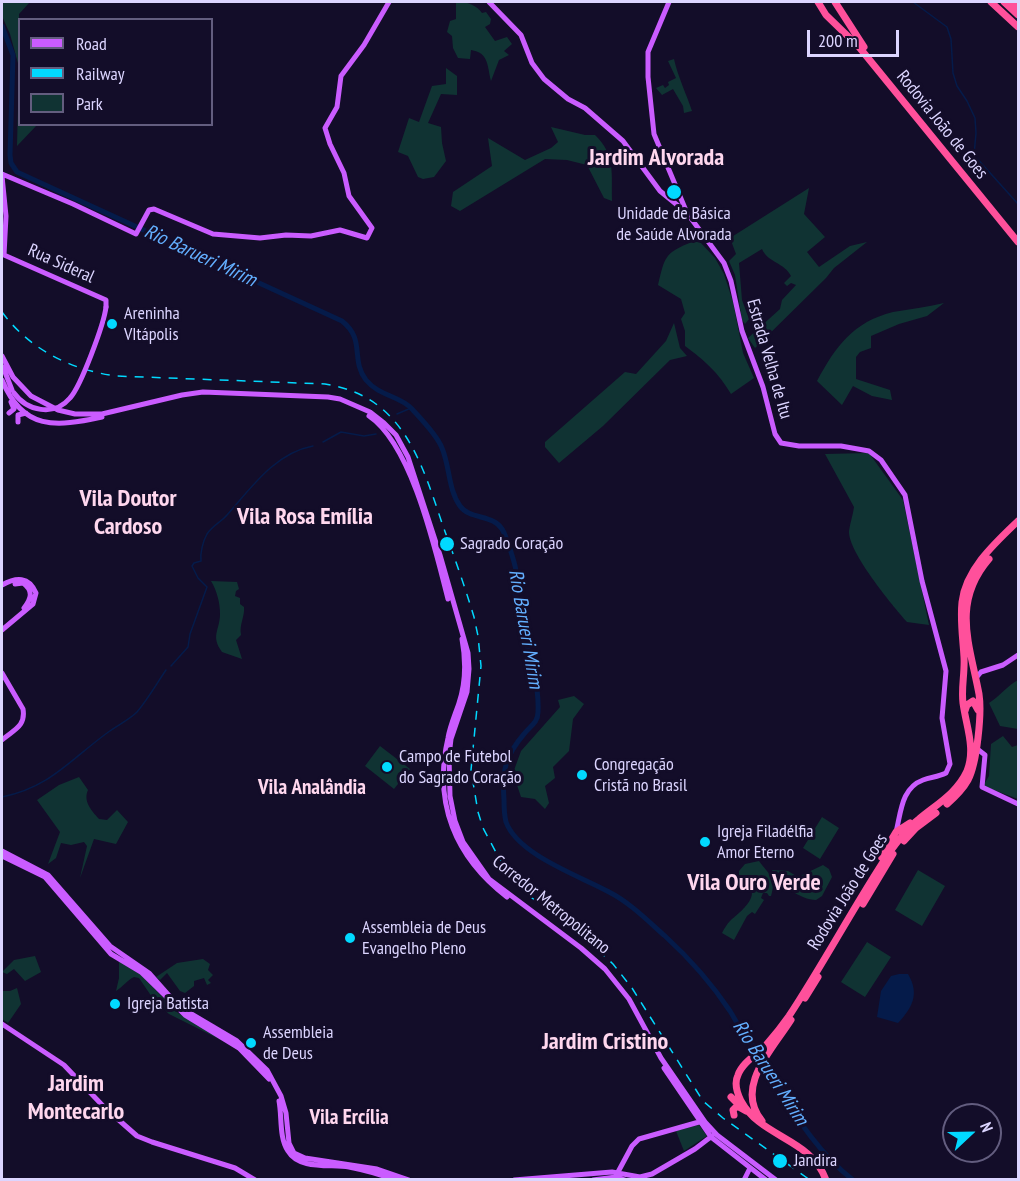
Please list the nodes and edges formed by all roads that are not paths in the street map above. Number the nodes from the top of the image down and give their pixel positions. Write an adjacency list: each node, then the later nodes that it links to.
1 (389, 2): 14 (main road)
2 (489, 2): 15 (main road, Estrada Velha de Itu)
3 (669, 2): 15 (main road)
4 (818, 2): 5 (highway); 10 (highway, Rodovia João de Goes)
5 (833, 2): 11 (highway, Rodovia João de Goes)
6 (991, 2): 13 (highway)
7 (1004, 2): 12 (highway)
8 (1013, 2): 9 (highway)
9 (1018, 8)
10 (830, 13): 11 (highway); 17 (highway, Rodovia João de Goes)
11 (844, 15): 16 (highway, Rodovia João de Goes)
12 (1018, 15)
13 (1018, 27)
14 (2, 175): 22 (main road, Rua Sideral, bridge)
15 (687, 213): 48 (main road, Estrada Velha de Itu)
16 (1018, 236)
17 (1018, 242)
18 (2, 356): 23 (main road, Corredor Metropolitano)
19 (2, 362): 22 (main road)
20 (2, 373): 22 (main road)
21 (2, 380): 22 (main road)
22 (12, 394): 24 (main road); 25 (main road)
23 (58, 410): 27 (main road); 29 (main road, Corredor Metropolitano)
24 (9, 413)
25 (26, 413): 26 (main road); 27 (main road)
26 (18, 422)
27 (45, 422): 28 (main road)
28 (392, 437): 29 (main road); 33 (main road)
29 (407, 456): 34 (main road, Corredor Metropolitano)
30 (1018, 521): 40 (highway, Rodovia João de Goes)
31 (1018, 526): 37 (highway, Rodovia João de Goes)
32 (2, 586): 35 (main road)
33 (445, 588): 34 (main road); 46 (main road)
34 (451, 593): 46 (main road, Corredor Metropolitano)
35 (2, 630)
36 (1018, 655): 38 (main road)
37 (970, 657): 38 (main road); 41 (highway, Rodovia João de Goes)
38 (990, 669): 41 (main road)
39 (2, 673): 44 (main road)
40 (963, 681): 41 (highway); 42 (highway, Rodovia João de Goes)
41 (976, 683): 43 (highway, Rodovia João de Goes)
42 (965, 714): 43 (highway); 49 (highway, Rodovia João de Goes)
43 (979, 721): 45 (highway, Rodovia João de Goes)
44 (2, 740)
45 (976, 748): 47 (main road); 59 (highway, Rodovia João de Goes)
46 (447, 789): 55 (main road); 56 (main road, Corredor Metropolitano)
47 (1018, 804)
48 (899, 816): 50 (main road); 51 (main road)
49 (920, 818): 50 (highway); 54 (highway, Rodovia João de Goes)
50 (912, 822): 51 (highway)
51 (896, 832): 54 (highway)
52 (2, 851): 78 (main road)
53 (2, 856): 77 (main road)
54 (870, 880): 58 (highway, Rodovia João de Goes)
55 (595, 964): 56 (main road); 66 (main road)
56 (612, 977): 68 (main road, Corredor Metropolitano)
57 (2, 1024): 76 (main road)
58 (765, 1045): 59 (highway); 60 (highway, Rodovia João de Goes)
59 (770, 1053): 61 (highway, Rodovia João de Goes)
60 (741, 1070): 61 (highway); 65 (highway)
61 (753, 1078): 67 (highway)
62 (731, 1097): 63 (highway)
63 (740, 1106): 64 (highway); 65 (highway)
64 (734, 1115)
65 (751, 1115): 67 (highway)
66 (699, 1122): 68 (main road); 73 (main road)
67 (778, 1133): 85 (highway)
68 (714, 1136): 69 (main road); 70 (main road); 72 (main road)
69 (748, 1159): 70 (main road); 84 (main road)
70 (750, 1168): 71 (main road); 75 (main road)
71 (755, 1172): 75 (main road); 83 (main road)
72 (652, 1174): 74 (main road); 82 (main road)
73 (616, 1176): 74 (main road); 79 (main road); 80 (main road); 81 (main road)
74 (636, 1178)
75 (745, 1178)
76 (255, 1179)
77 (394, 1179)
78 (409, 1179)
79 (514, 1179)
80 (593, 1179)
81 (626, 1179)
82 (645, 1179)
83 (766, 1179)
84 (776, 1179)
85 (826, 1179)

